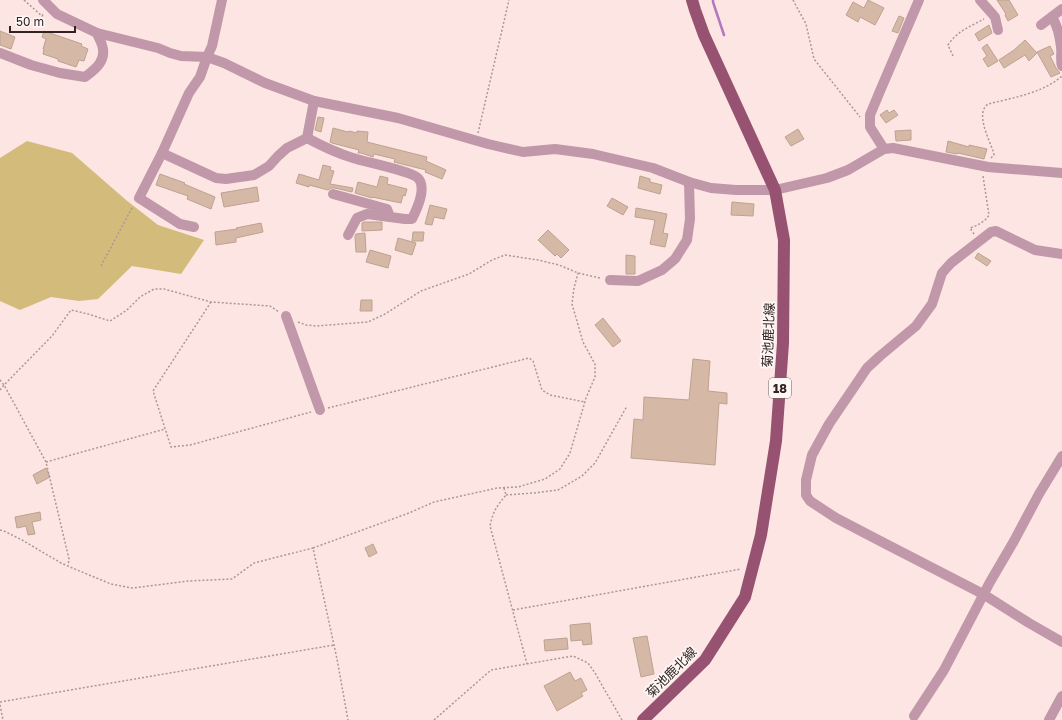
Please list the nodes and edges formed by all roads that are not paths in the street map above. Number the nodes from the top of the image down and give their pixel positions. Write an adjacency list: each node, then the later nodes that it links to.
1 (222, 0): 12 (street)
2 (692, 0): 20 (main road, 菊池鹿北線 / 18)
3 (919, 0): 16 (street)
4 (980, 0): 9 (street)
5 (46, 4): 10 (street)
6 (1062, 9): 7 (street)
7 (1052, 17): 8 (street); 13 (street)
8 (1041, 25)
9 (998, 30)
10 (96, 33): 11 (street); 12 (street)
11 (0, 53)
12 (208, 57): 14 (street); 17 (street)
13 (1062, 66)
14 (314, 101): 15 (street); 19 (street)
15 (307, 138): 17 (street); 22 (street)
16 (884, 149): 18 (street); 20 (street)
17 (162, 153): 23 (street)
18 (1062, 173)
19 (688, 182): 20 (street); 26 (street)
20 (775, 190): 34 (main road, 菊池鹿北線 / 18)
21 (333, 194): 22 (street)
22 (390, 217): 24 (street)
23 (194, 227)
24 (348, 235)
25 (1062, 254): 30 (street)
26 (610, 280)
27 (286, 316): 28 (street)
28 (320, 410)
29 (1062, 456): 30 (street)
30 (983, 594): 31 (street); 33 (street)
31 (1062, 642)
32 (1062, 696): 35 (street)
33 (914, 716)
34 (643, 720)
35 (1049, 720)

